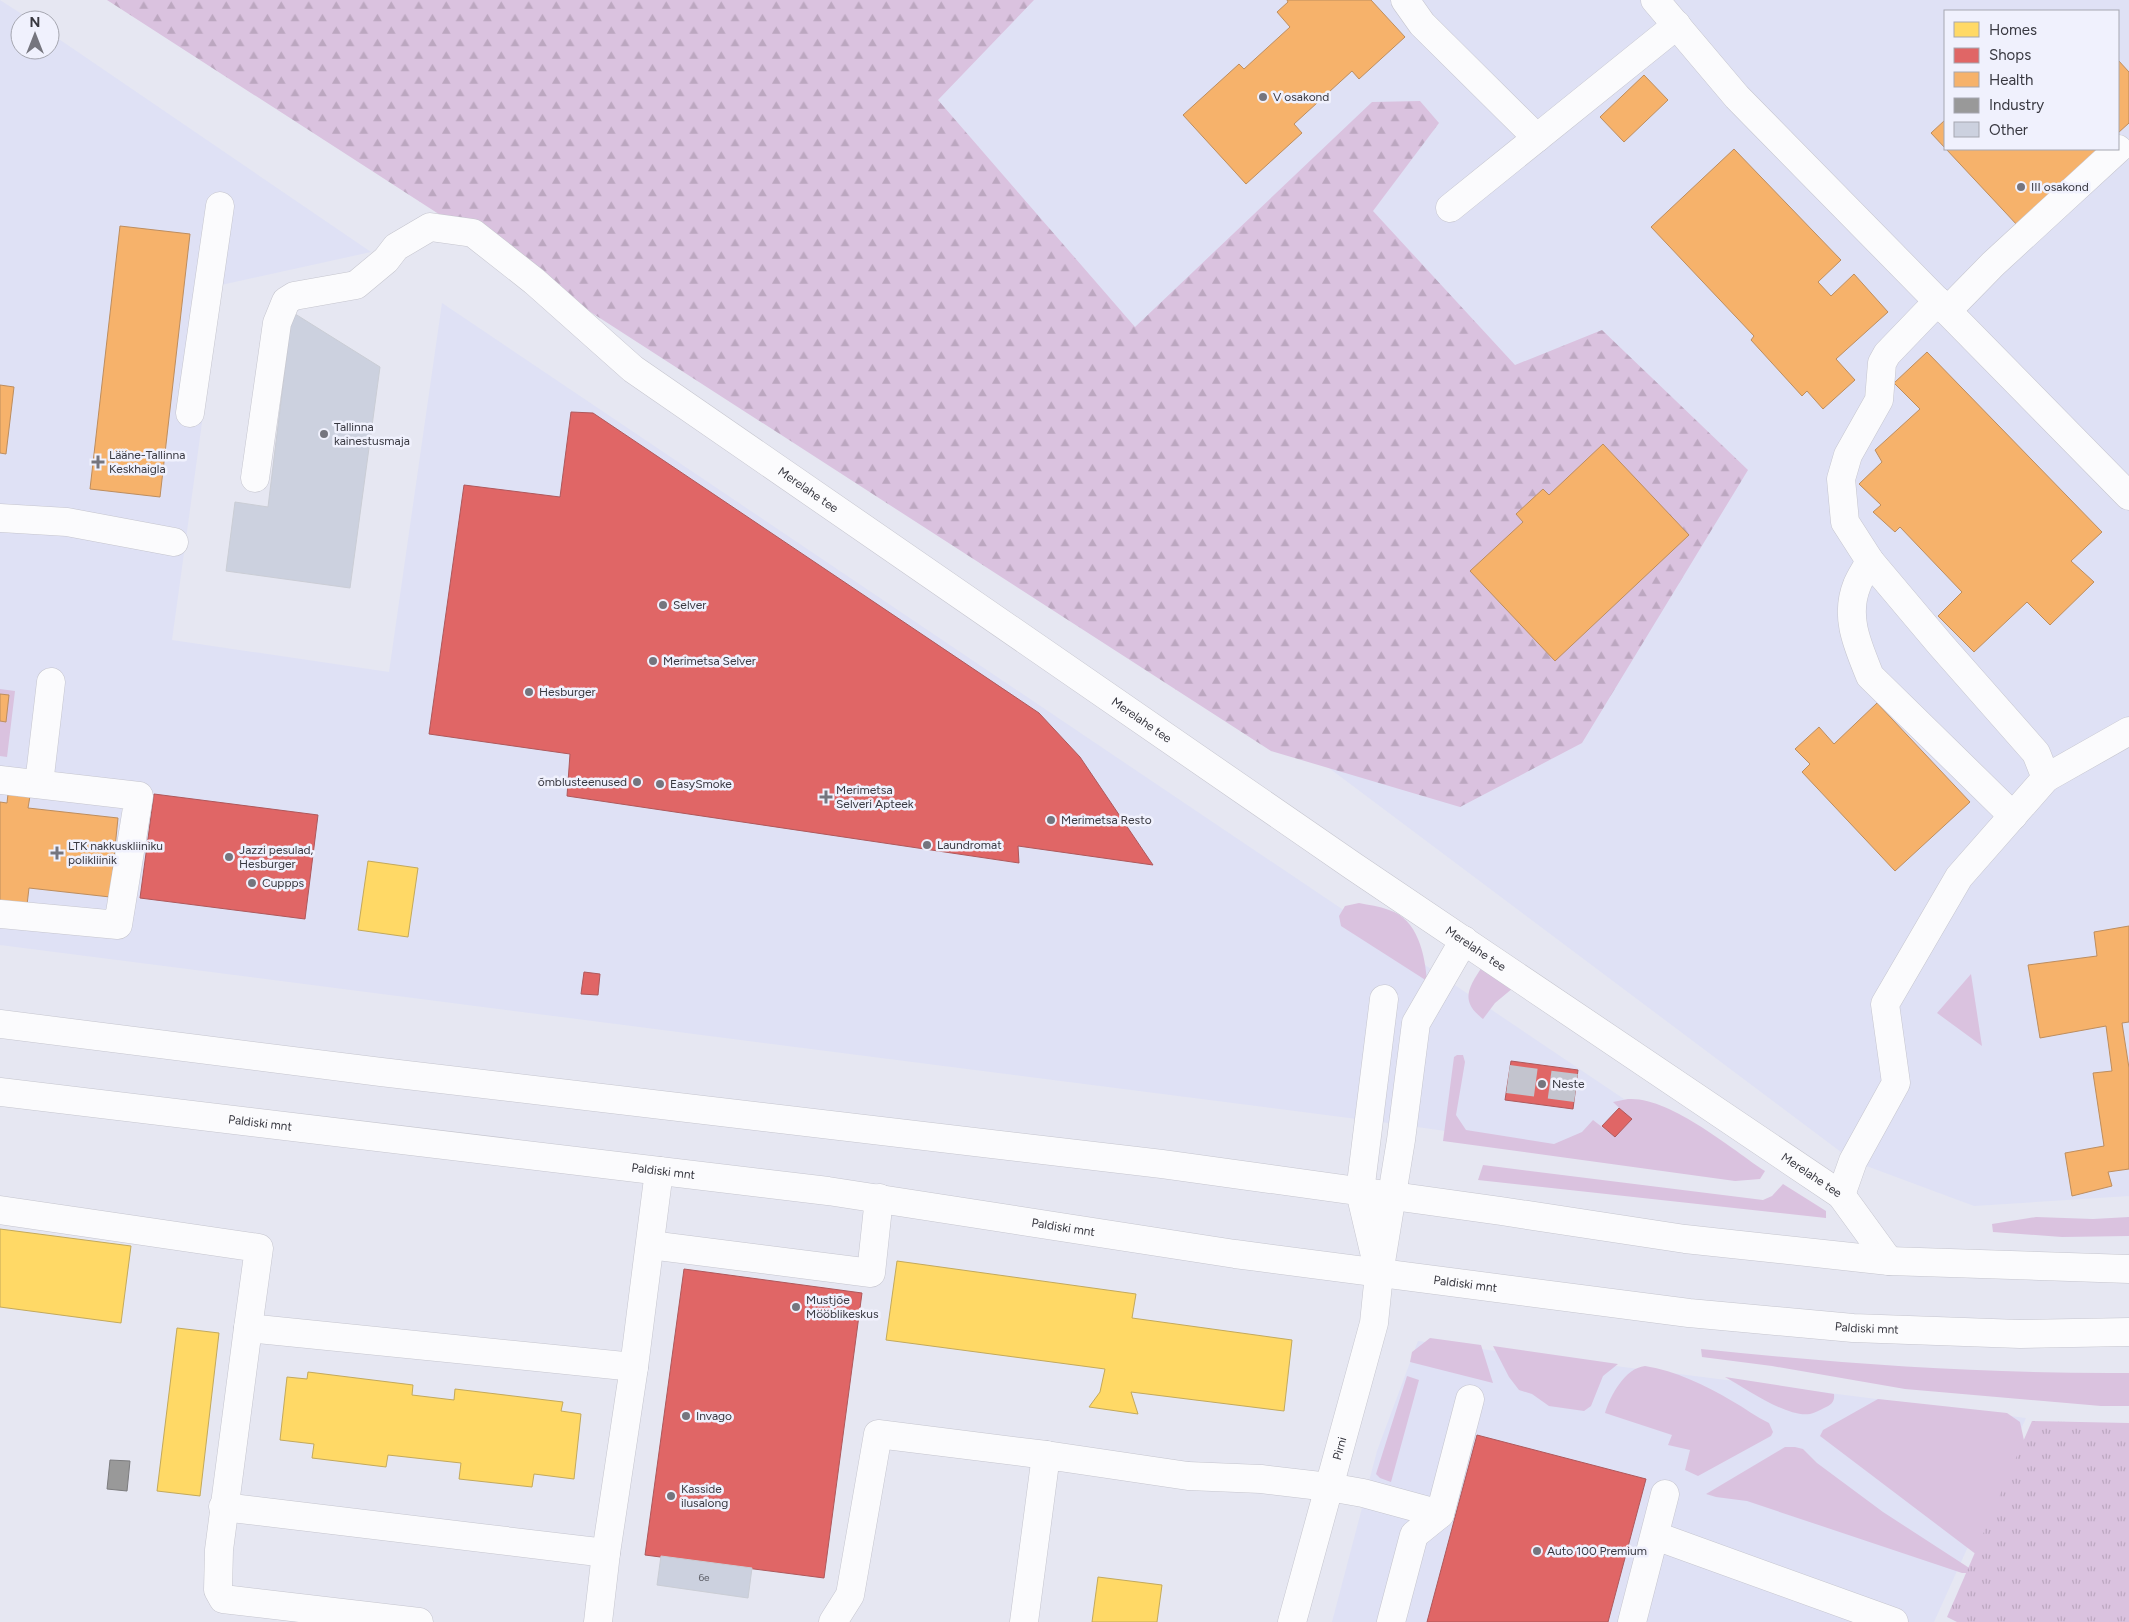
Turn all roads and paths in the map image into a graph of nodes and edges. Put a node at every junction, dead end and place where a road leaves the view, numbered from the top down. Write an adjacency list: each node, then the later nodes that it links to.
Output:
1 (1405, 0): 4 (main road)
2 (1655, 0): 3 (main road)
3 (1677, 25): 4 (main road); 8 (main road)
4 (1538, 138): 7 (main road)
5 (2117, 150): 8 (main road)
6 (220, 206): 9 (main road)
7 (1450, 208)
8 (1943, 306): 11 (main road); 14 (main road)
9 (190, 412)
10 (255, 478): 22 (main road, Merelahe tee)
11 (2129, 496)
12 (0, 518): 13 (main road)
13 (174, 542)
14 (1870, 561): 17 (main road); 20 (main road)
15 (51, 682): 19 (main road)
16 (2129, 732): 17 (main road)
17 (2046, 778): 20 (main road)
18 (0, 780): 19 (main road)
19 (39, 784): 21 (main road)
20 (2013, 816): 28 (main road)
21 (0, 914)
22 (1464, 940): 28 (main road, Merelahe tee); 29 (main road, Pirni)
23 (1384, 999): 27 (main road)
24 (0, 1024): 27 (main road)
25 (0, 1092): 26 (main road, Paldiski mnt)
26 (659, 1171): 30 (main road, Paldiski mnt); 32 (main road)
27 (1360, 1192): 29 (main road); 35 (main road)
28 (1840, 1195): 33 (main road, Merelahe tee)
29 (1392, 1196): 33 (main road); 35 (main road, Pirni)
30 (879, 1198): 32 (main road); 35 (main road, Paldiski mnt)
31 (0, 1210): 36 (main road)
32 (650, 1245): 38 (main road)
33 (1888, 1261): 34 (main road)
34 (2129, 1269)
35 (1379, 1274): 37 (main road, Paldiski mnt); 41 (main road, Pirni)
36 (248, 1328): 38 (main road); 43 (main road)
37 (2129, 1332)
38 (634, 1367): 46 (main road)
39 (1470, 1399): 44 (main road)
40 (1046, 1455): 41 (main road); 49 (main road); 50 (main road)
41 (1329, 1487): 44 (main road); 51 (main road, Pirni)
42 (1665, 1494): 45 (main road)
43 (223, 1508): 46 (main road); 47 (main road)
44 (1440, 1514): 52 (main road)
45 (1656, 1536): 53 (main road); 54 (main road)
46 (606, 1553): 48 (main road)
47 (419, 1622)
48 (598, 1622)
49 (833, 1622)
50 (1024, 1622)
51 (1292, 1622)
52 (1391, 1622)
53 (1632, 1622)
54 (1894, 1622)

